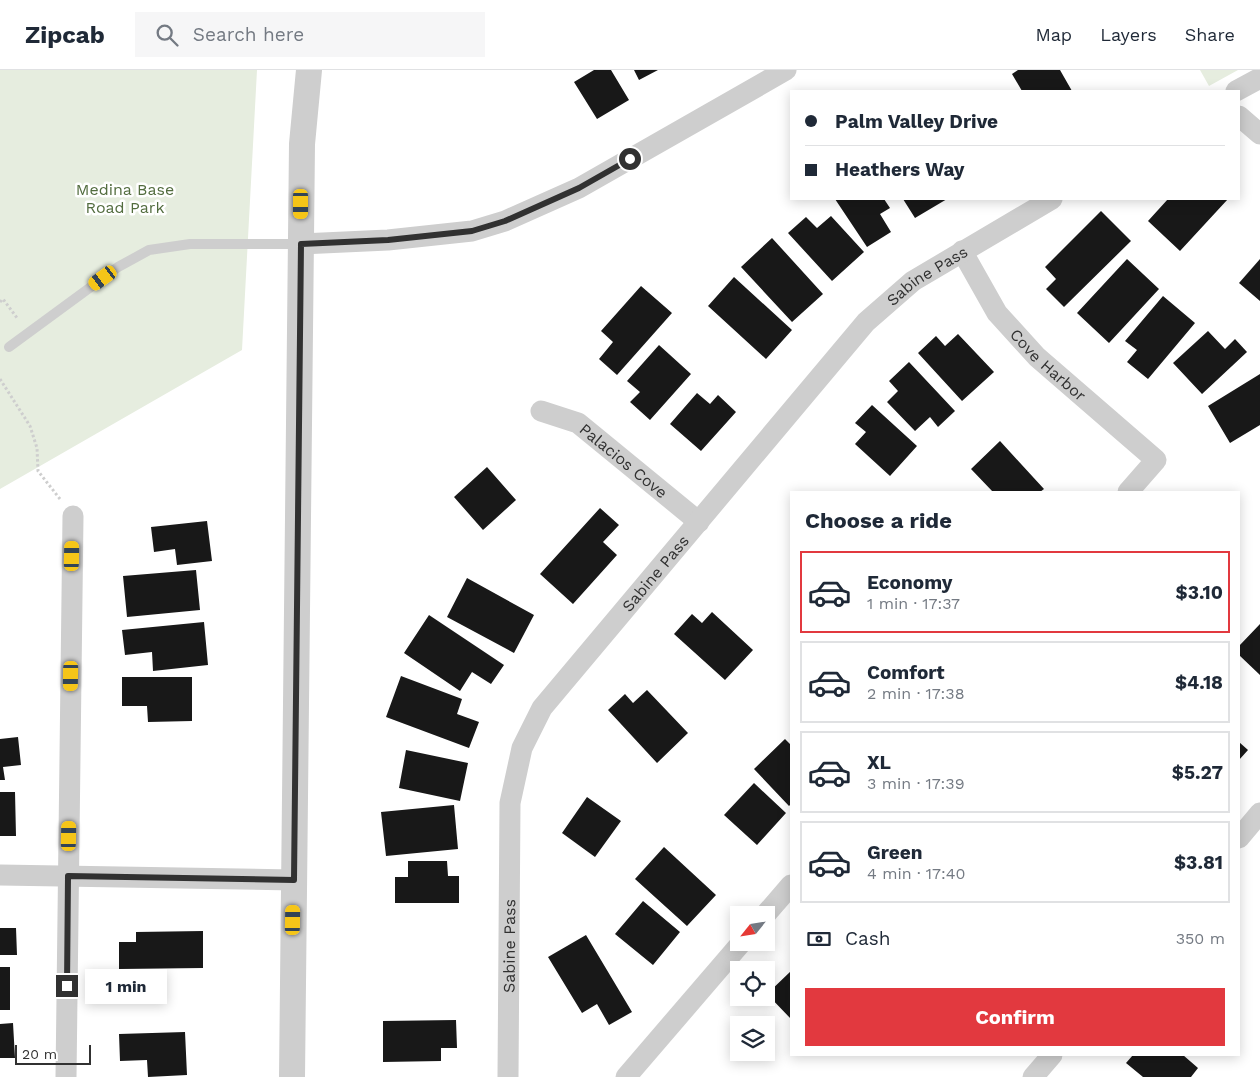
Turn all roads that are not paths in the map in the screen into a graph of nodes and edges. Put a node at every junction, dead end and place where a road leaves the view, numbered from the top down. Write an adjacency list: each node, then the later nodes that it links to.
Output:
1 (309, 70): 8 (street)
2 (786, 70): 8 (street)
3 (1260, 78): 4 (street)
4 (1238, 90)
5 (1240, 117): 6 (street)
6 (1260, 134)
7 (1050, 200): 9 (street, Sabine Pass)
8 (301, 244): 10 (lane); 19 (street)
9 (962, 251): 12 (street, Cove Harbor); 14 (street, Sabine Pass)
10 (9, 347)
11 (541, 412): 14 (street, Palacios Cove)
12 (1129, 491)
13 (73, 516): 18 (street)
14 (699, 522): 26 (street, Sabine Pass)
15 (1260, 813): 16 (street)
16 (1240, 837)
17 (0, 875): 18 (street)
18 (68, 876): 19 (street); 24 (street)
19 (294, 880): 25 (street)
20 (790, 886): 21 (street)
21 (773, 906)
22 (734, 951): 27 (street)
23 (1051, 1056): 28 (street)
24 (66, 1077)
25 (292, 1077)
26 (508, 1077)
27 (626, 1077)
28 (1033, 1077)

